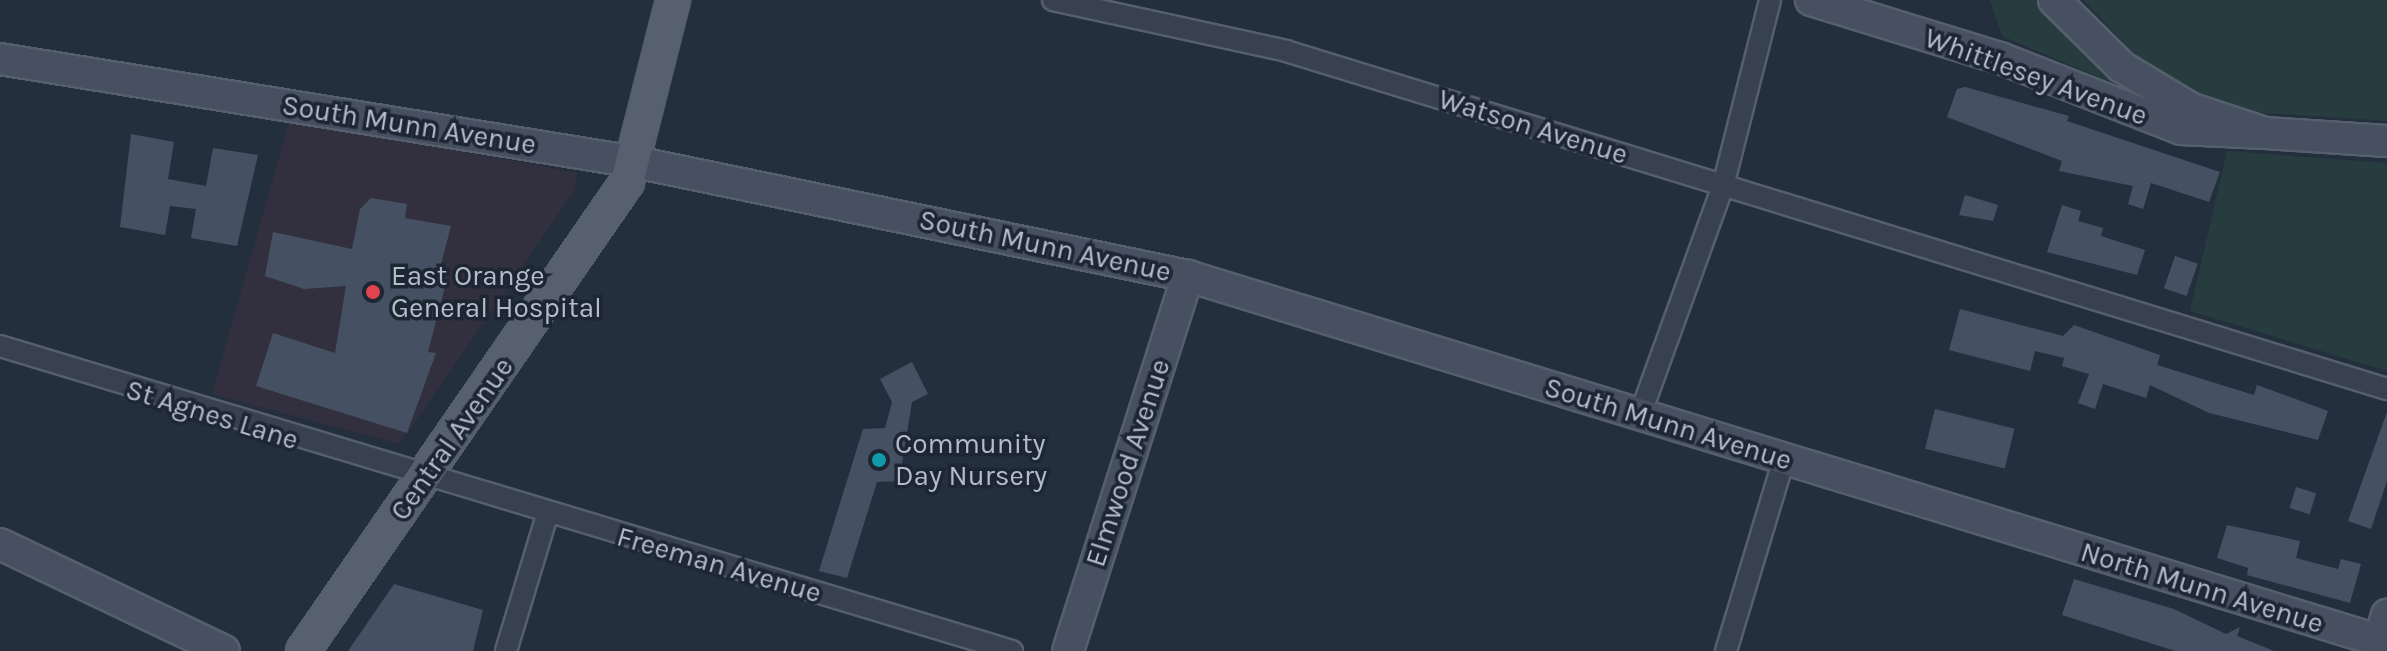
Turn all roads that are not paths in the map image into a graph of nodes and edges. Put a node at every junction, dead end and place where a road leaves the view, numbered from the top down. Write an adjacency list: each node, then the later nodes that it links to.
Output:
1 (673, 0): 9 (main road, Central Avenue)
2 (1053, 0): 10 (street, Watson Avenue)
3 (1770, 0): 10 (street)
4 (1811, 0): 7 (main road, Whittlesey Avenue)
5 (2054, 0): 7 (main road)
6 (0, 59): 9 (main road, South Munn Avenue)
7 (2265, 133): 8 (main road, Whittlesey Avenue)
8 (2387, 141)
9 (635, 162): 11 (main road, South Munn Avenue); 16 (main road, Central Avenue)
10 (1723, 186): 13 (street, Watson Avenue); 14 (street)
11 (1188, 276): 14 (main road, South Munn Avenue); 25 (main road, Elmwood Avenue)
12 (0, 346): 16 (street, St Agnes Lane)
13 (2387, 389)
14 (1640, 415): 15 (main road, South Munn Avenue)
15 (1784, 459): 19 (main road, South Munn Avenue); 26 (street)
16 (426, 480): 17 (street, Freeman Avenue); 22 (main road, Central Avenue)
17 (547, 515): 23 (street); 24 (street, Freeman Avenue)
18 (0, 544): 21 (main road)
19 (2063, 546): 20 (main road, North Munn Avenue)
20 (2382, 637)
21 (224, 651)
22 (303, 651)
23 (506, 651)
24 (1012, 651)
25 (1068, 651)
26 (1726, 651)

